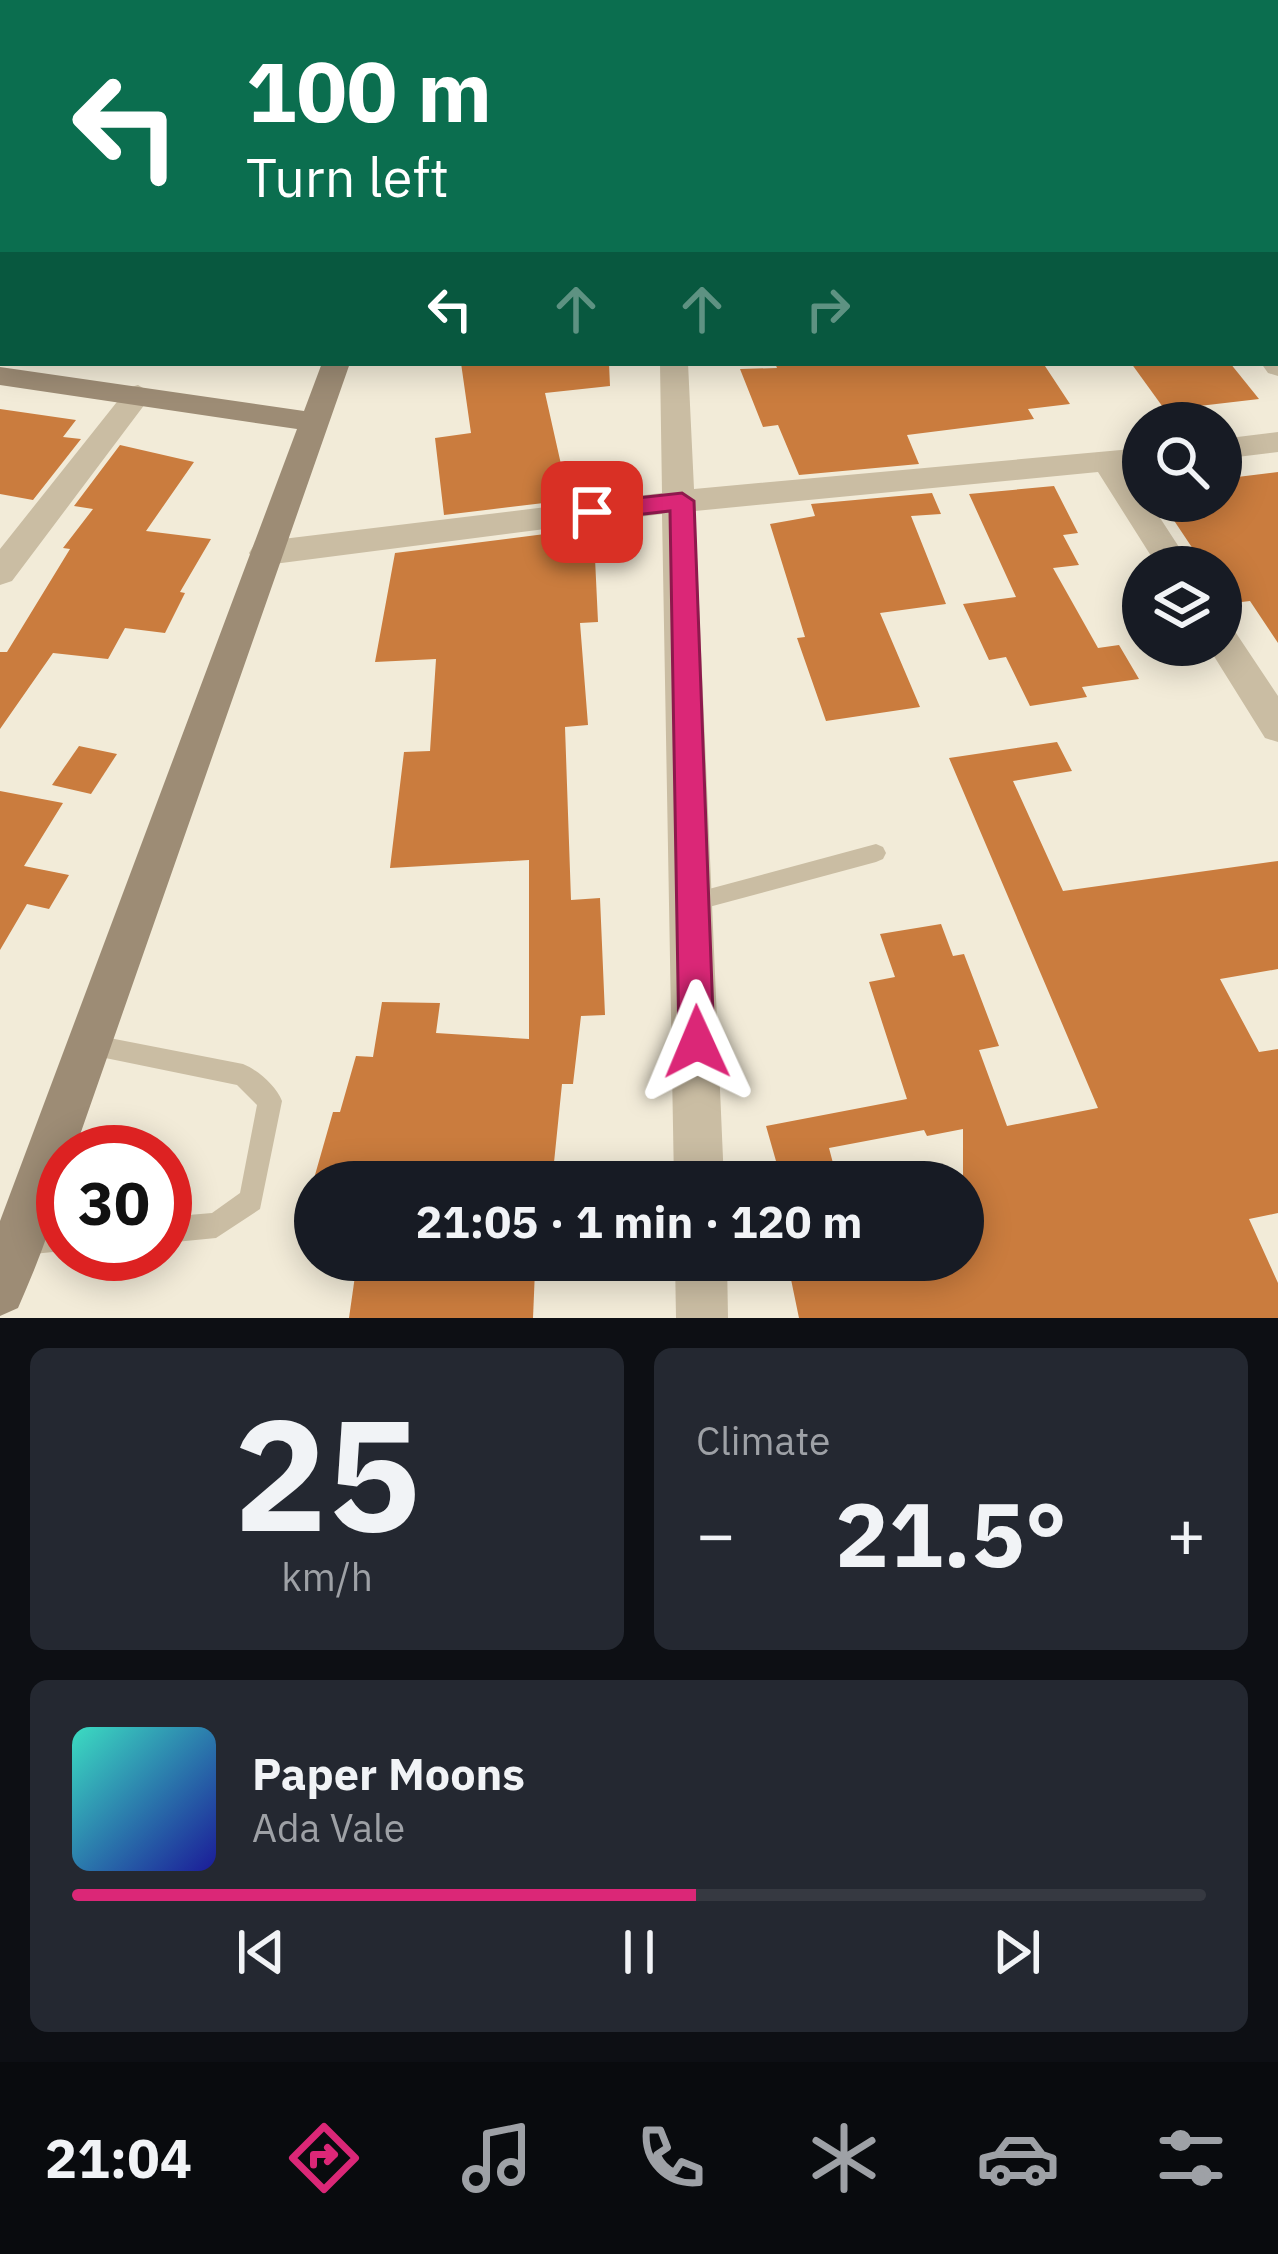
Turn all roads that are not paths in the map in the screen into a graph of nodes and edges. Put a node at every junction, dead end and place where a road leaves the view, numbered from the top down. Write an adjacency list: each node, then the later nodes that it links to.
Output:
1 (335, 366): 5 (street)
2 (674, 366): 10 (street)
3 (9, 382): 4 (street)
4 (138, 394): 5 (street); 13 (street)
5 (316, 422): 12 (street)
6 (1278, 442): 7 (street)
7 (1242, 446)
8 (1122, 460): 9 (street)
9 (1107, 462): 10 (street); 11 (street)
10 (682, 501): 12 (street); 17 (street)
11 (1161, 546)
12 (266, 553): 18 (street)
13 (0, 573)
14 (1238, 666): 15 (street)
15 (1278, 727)
16 (876, 854): 17 (lane)
17 (694, 902): 19 (street)
18 (89, 1045): 20 (lane); 22 (street)
19 (699, 1161)
20 (192, 1227)
21 (36, 1240): 22 (lane)
22 (18, 1242): 24 (street)
23 (701, 1281): 25 (street)
24 (0, 1290)
25 (702, 1318)

